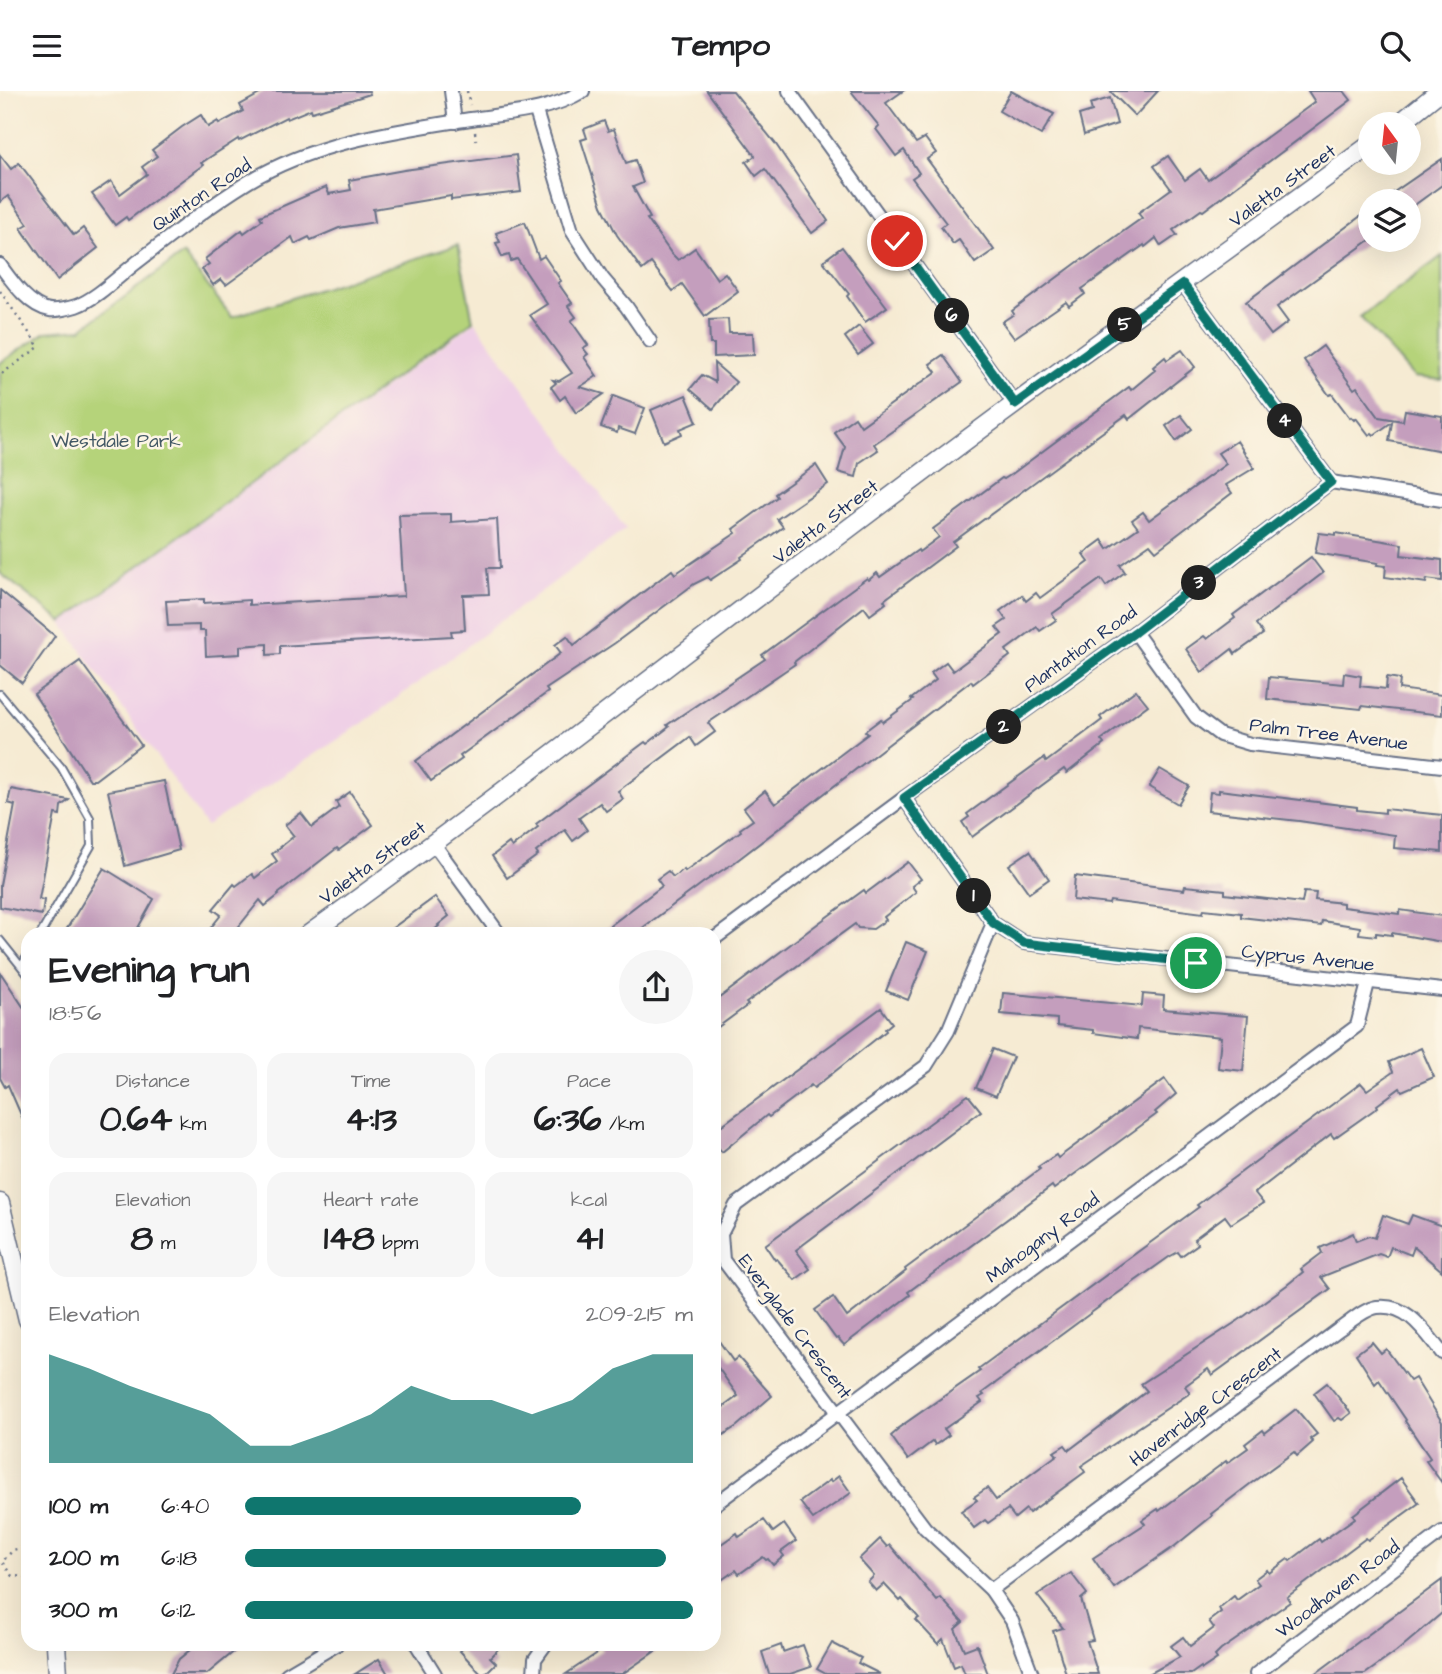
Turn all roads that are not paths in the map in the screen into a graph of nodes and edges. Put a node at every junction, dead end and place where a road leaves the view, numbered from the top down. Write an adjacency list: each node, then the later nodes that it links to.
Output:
1 (451, 91): 7 (street)
2 (583, 91): 5 (street, Quinton Road)
3 (789, 91): 12 (street)
4 (1440, 91): 6 (street)
5 (536, 111): 7 (street, Quinton Road); 11 (street)
6 (1414, 112)
7 (455, 122): 9 (street, Quinton Road)
8 (1358, 154): 10 (street, Valetta Street)
9 (0, 265)
10 (1183, 284): 12 (street, Valetta Street); 13 (street)
11 (650, 341)
12 (1015, 404): 19 (street, Valetta Street)
13 (1331, 482): 14 (street); 15 (street, Plantation Road)
14 (1442, 500)
15 (1135, 632): 17 (street, Palm Tree Avenue); 18 (street, Plantation Road)
16 (0, 694): 21 (lane)
17 (1442, 766)
18 (904, 798): 20 (street, Cyprus Avenue); 24 (street, Plantation Road)
19 (434, 844): 22 (street, Valetta Street); 23 (street)
20 (993, 923): 27 (street, Cyprus Avenue); 32 (street, Everglade Crescent)
21 (45, 927)
22 (319, 927)
23 (494, 927)
24 (721, 934)
25 (0, 940): 26 (lane)
26 (21, 964)
27 (1368, 983): 28 (street, Cyprus Avenue); 32 (street, Mahogany Road)
28 (1442, 990)
29 (0, 1203): 30 (street)
30 (21, 1291)
31 (1442, 1353): 35 (street, Havenridge Crescent)
32 (837, 1413): 33 (street, Mahogany Road); 35 (street, Everglade Crescent)
33 (721, 1500)
34 (1442, 1532): 45 (street, Woodhaven Road)
35 (991, 1590): 44 (street, Everglade Crescent)
36 (56, 1651): 40 (street)
37 (326, 1651): 41 (street)
38 (421, 1651): 42 (street)
39 (541, 1651): 43 (street)
40 (58, 1674)
41 (287, 1674)
42 (435, 1674)
43 (534, 1674)
44 (1032, 1674)
45 (1256, 1674)

